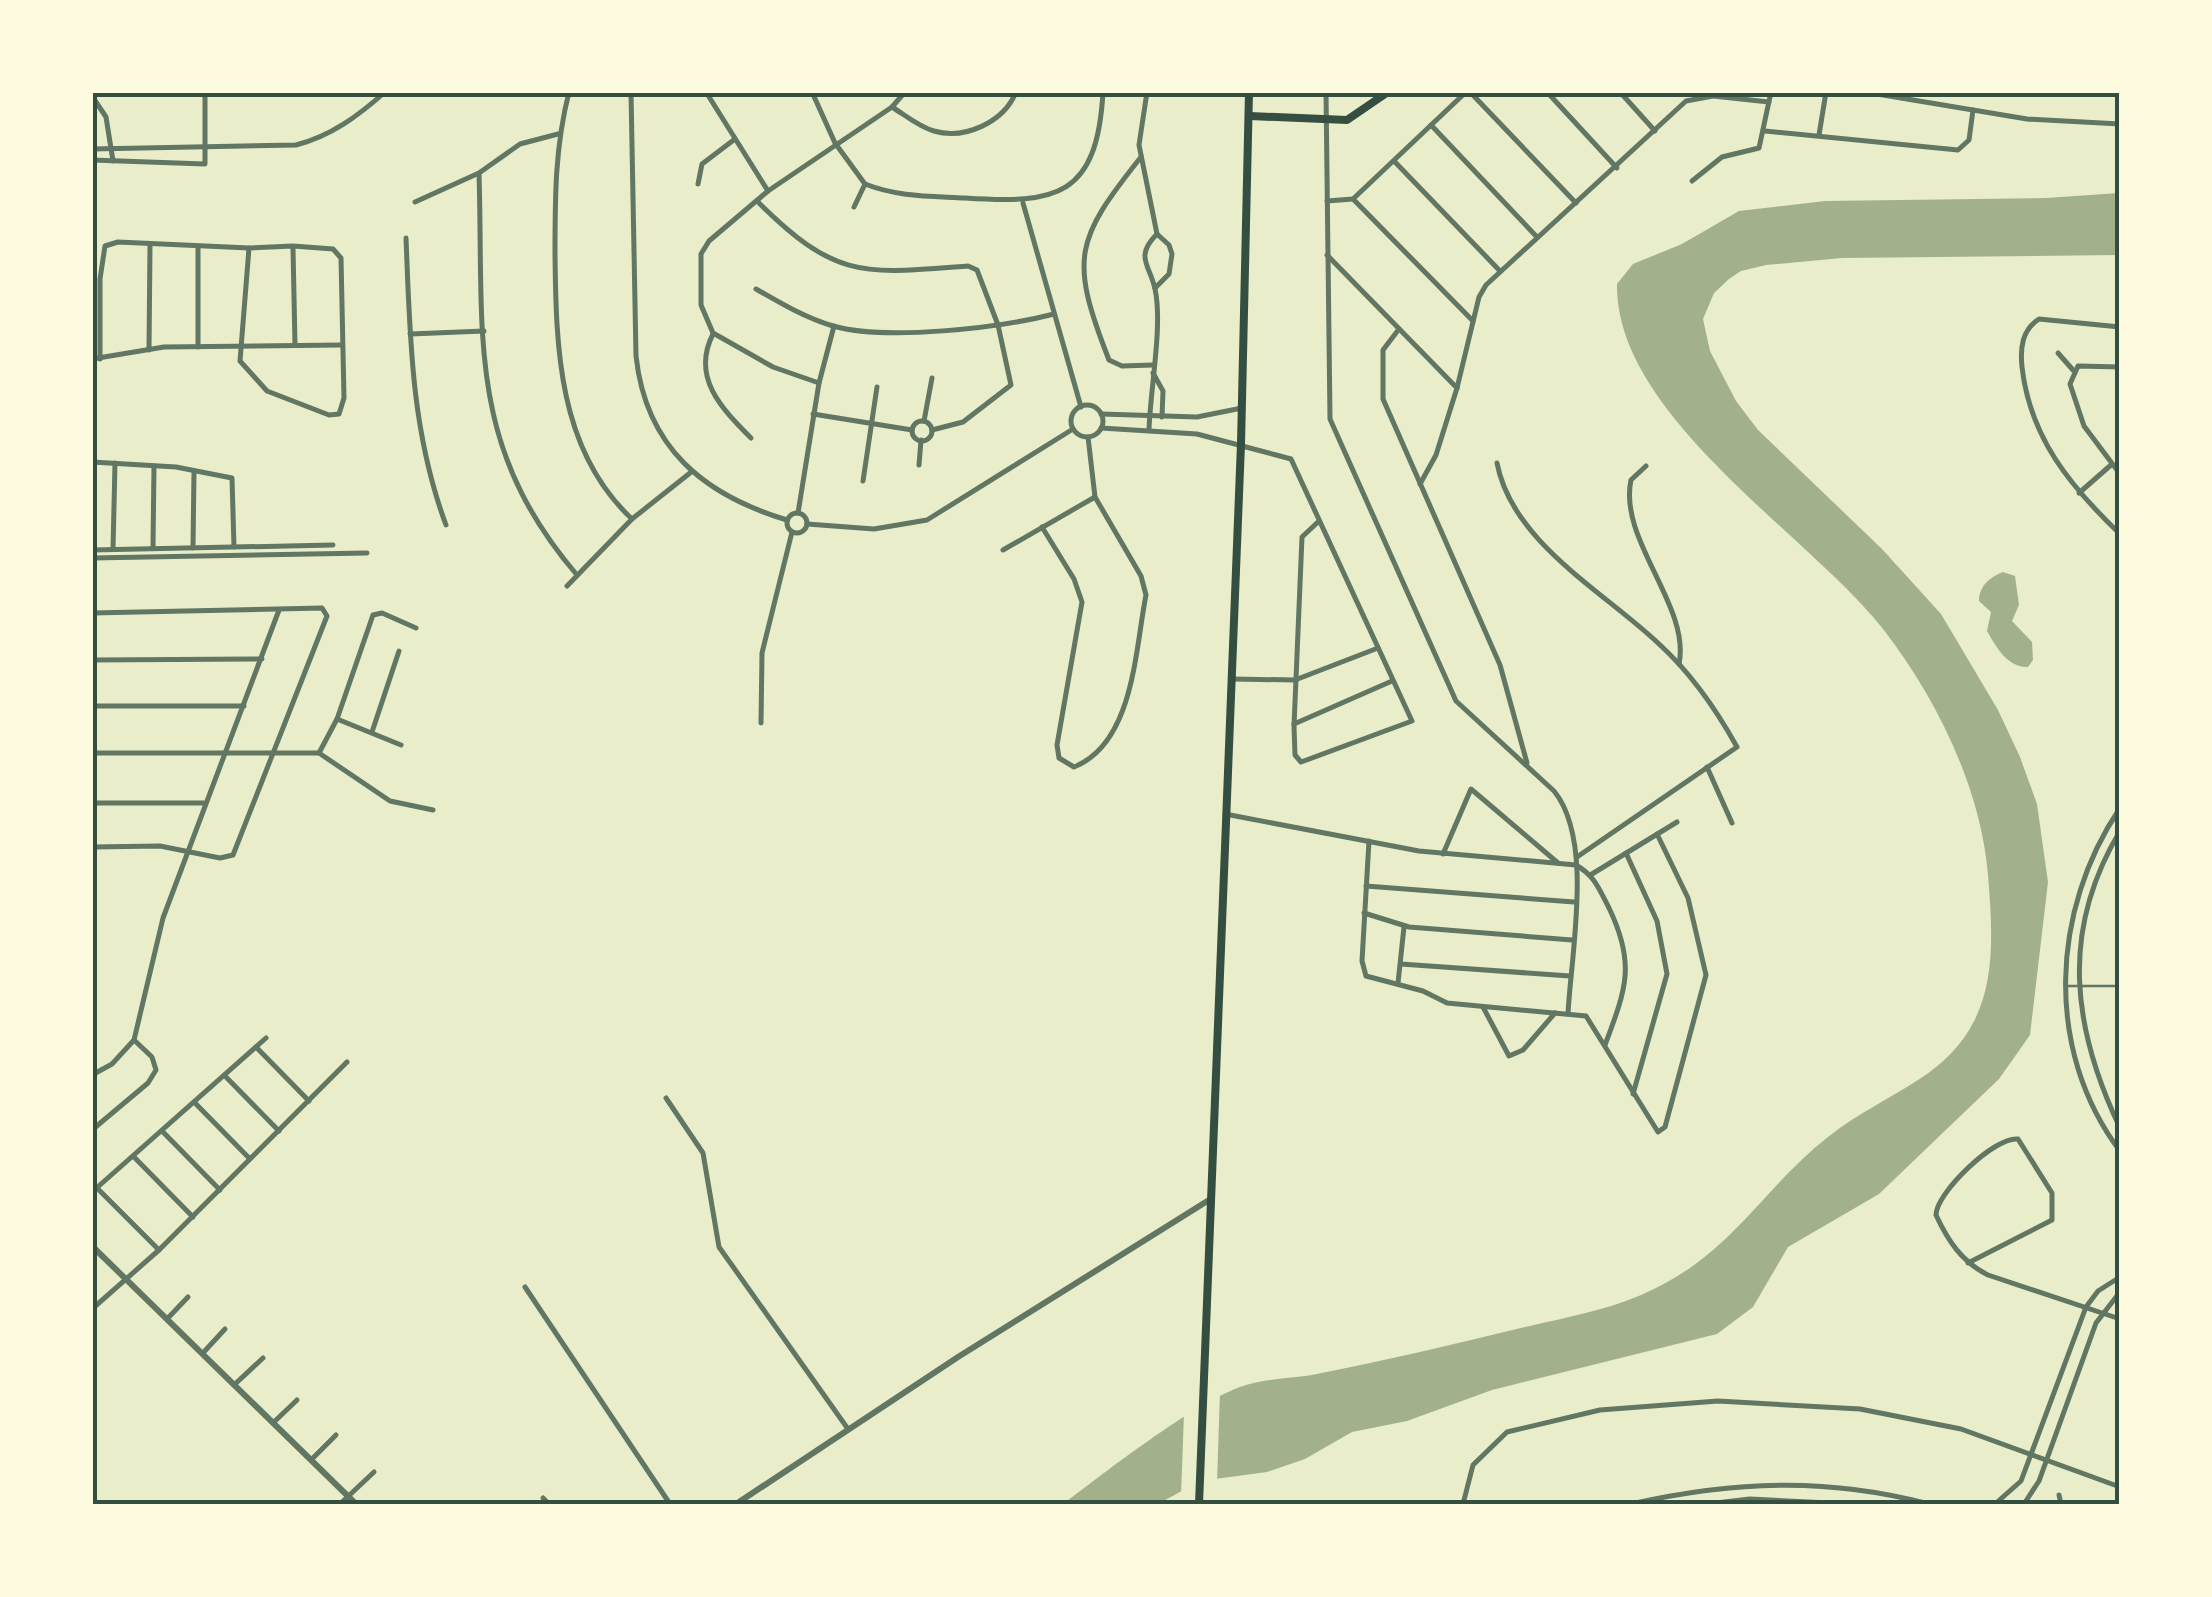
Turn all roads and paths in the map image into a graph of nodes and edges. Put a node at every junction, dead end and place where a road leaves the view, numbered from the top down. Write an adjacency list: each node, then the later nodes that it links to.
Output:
1 (205, 92): 36 (street)
2 (385, 92): 36 (street)
3 (569, 92): 32 (street)
4 (631, 92): 118 (street)
5 (716, 92): 21 (street)
6 (812, 92): 35 (street)
7 (905, 92): 24 (street)
8 (1016, 92): 24 (street)
9 (1104, 92): 53 (street)
10 (1147, 92): 39 (street)
11 (1249, 92): 26 (main road)
12 (1326, 92): 27 (street)
13 (1388, 92): 27 (main road)
14 (1468, 92): 29 (street); 54 (street)
15 (1547, 92): 43 (street)
16 (1620, 92): 31 (street)
17 (1770, 92): 23 (street)
18 (1826, 92): 33 (street)
19 (1865, 92): 20 (street)
20 (1883, 94): 25 (street)
21 (707, 95): 34 (street)
22 (92, 96): 38 (street)
23 (1769, 102): 30 (street); 31 (street)
24 (892, 107): 35 (street)
25 (1974, 110): 28 (street); 33 (street)
26 (1250, 116): 27 (main road); 92 (main road)
27 (1326, 122): 51 (street)
28 (2120, 124)
29 (1431, 125): 42 (street); 57 (street)
30 (1765, 131): 33 (street); 45 (street)
31 (1655, 132): 43 (street)
32 (558, 134): 44 (street); 125 (street)
33 (1819, 135)
34 (735, 139): 46 (street); 48 (street)
35 (836, 142): 47 (street); 48 (street)
36 (204, 147): 38 (street); 41 (street)
37 (92, 149): 38 (street)
38 (112, 150): 41 (street)
39 (1141, 156): 56 (street); 85 (street)
40 (92, 160): 41 (street)
41 (113, 160)
42 (1394, 161): 49 (street); 64 (street)
43 (1616, 168): 54 (street)
44 (479, 173): 52 (street); 74 (street)
45 (1692, 182)
46 (698, 184)
47 (865, 184): 53 (street); 55 (street)
48 (768, 191): 50 (street)
49 (1354, 199): 51 (street); 69 (street)
50 (757, 201): 70 (street); 76 (street)
51 (1327, 201): 63 (street)
52 (415, 202)
53 (1023, 203): 68 (street)
54 (1576, 203): 57 (street)
55 (854, 207)
56 (1157, 234): 66 (street); 66 (street)
57 (1538, 237): 64 (street)
58 (406, 238): 75 (street)
59 (150, 245): 61 (street); 65 (street); 81 (street)
60 (293, 246): 62 (street); 78 (street); 79 (street)
61 (198, 247): 62 (street); 80 (street)
62 (249, 248): 77 (street)
63 (1326, 255): 73 (street); 166 (street)
64 (1500, 270): 69 (street)
65 (96, 279): 83 (street)
66 (1156, 288): 85 (street)
67 (756, 290): 71 (street)
68 (1054, 314): 70 (street); 91 (street)
69 (1473, 321): 90 (street)
70 (998, 325): 71 (street); 103 (street)
71 (834, 326): 88 (street)
72 (2120, 327): 122 (street)
73 (1399, 329): 90 (street); 121 (street)
74 (484, 331): 75 (street); 142 (street)
75 (410, 334): 128 (street)
76 (713, 334): 88 (street); 107 (street)
77 (242, 344): 78 (street); 79 (street); 80 (street)
78 (341, 344): 79 (street)
79 (296, 345)
80 (198, 347): 81 (street)
81 (150, 350): 83 (street)
82 (2058, 353): 86 (street)
83 (96, 359)
84 (2120, 367): 86 (street)
85 (1153, 369): 95 (street); 96 (street)
86 (2073, 370): 113 (street)
87 (932, 378): 98 (street)
88 (819, 383): 93 (street)
89 (877, 387): 99 (street)
90 (1457, 388): 121 (street)
91 (1080, 407): 94 (street); 100 (street)
92 (1242, 408): 97 (street); 109 (main road)
93 (814, 414): 99 (street); 124 (street)
94 (1100, 414): 95 (street); 101 (street)
95 (1149, 416): 96 (street); 104 (street)
96 (1162, 417): 97 (street)
97 (1184, 418): 105 (street)
98 (924, 421): 102 (street); 103 (street)
99 (872, 426): 102 (street); 120 (street)
100 (1073, 428): 106 (street); 129 (street)
101 (1100, 428): 104 (street); 106 (street)
102 (912, 430): 108 (street)
103 (932, 430): 108 (street)
104 (1148, 430): 105 (street)
105 (1184, 432): 109 (street)
106 (1088, 437): 123 (street)
107 (751, 438)
108 (921, 440): 115 (street)
109 (1241, 444): 127 (street); 152 (main road)
110 (92, 462): 111 (street)
111 (114, 463): 114 (street); 137 (street)
112 (1497, 463): 151 (street)
113 (2111, 464): 119 (street); 122 (street)
114 (154, 465): 117 (street); 135 (street)
115 (919, 465)
116 (1646, 466): 151 (street)
117 (194, 470): 134 (street); 136 (street)
118 (690, 472): 125 (street); 126 (street)
119 (2120, 474)
120 (863, 480)
121 (1420, 484): 166 (street)
122 (2079, 493): 132 (street)
123 (1095, 497): 130 (street); 130 (street)
124 (798, 513): 126 (street); 129 (street)
125 (632, 519): 142 (street)
126 (787, 520): 131 (street)
127 (1319, 521): 147 (street); 153 (street)
128 (446, 524)
129 (807, 524): 131 (street)
130 (1042, 528): 139 (street)
131 (792, 532): 158 (street)
132 (2120, 534)
133 (333, 545): 134 (street)
134 (234, 547): 136 (street)
135 (153, 548): 136 (street); 137 (street)
136 (193, 548)
137 (114, 549): 138 (street)
138 (92, 550)
139 (1003, 550)
140 (367, 553): 141 (street)
141 (92, 558)
142 (577, 575): 143 (street)
143 (567, 586)
144 (280, 610): 145 (street); 149 (street); 162 (street)
145 (92, 614)
146 (416, 628): 157 (street)
147 (1378, 648): 153 (street); 154 (street)
148 (399, 651): 160 (street)
149 (262, 659): 150 (street); 156 (street)
150 (92, 660)
151 (1680, 664): 167 (street)
152 (1231, 679): 153 (street); 172 (main road)
153 (1294, 680): 159 (street)
154 (1392, 681): 159 (street); 159 (street)
155 (92, 706): 156 (street)
156 (245, 706): 164 (street)
157 (336, 719): 160 (street); 165 (street)
158 (762, 722)
159 (1294, 724)
160 (372, 732): 161 (street)
161 (401, 746)
162 (276, 752): 164 (street); 165 (street); 180 (street)
163 (92, 753): 164 (street)
164 (224, 753): 169 (street)
165 (319, 753): 171 (street)
166 (1528, 766): 183 (street)
167 (1707, 766): 175 (street); 183 (street)
168 (92, 803): 169 (street)
169 (204, 803): 180 (street)
170 (2120, 808): 173 (street)
171 (433, 810)
172 (1226, 814): 178 (street); 221 (main road)
173 (2111, 821): 176 (street); 195 (street)
174 (1677, 822): 177 (street)
175 (1732, 823)
176 (2120, 829): 196 (street)
177 (1657, 834): 182 (street); 208 (street)
178 (1369, 841): 181 (street); 187 (street)
179 (92, 847): 180 (street)
180 (187, 851): 202 (street)
181 (1443, 854): 184 (street); 184 (street)
182 (1626, 854): 186 (street); 208 (street)
183 (1577, 857): 185 (street)
184 (1559, 864): 185 (street)
185 (1576, 865): 186 (street); 188 (street)
186 (1592, 874): 203 (street)
187 (1366, 886): 188 (street); 189 (street)
188 (1574, 902): 191 (street)
189 (1364, 913): 190 (street); 194 (street)
190 (1404, 926): 191 (street); 192 (street)
191 (1572, 940): 193 (street)
192 (1401, 964): 193 (street); 194 (street)
193 (1570, 976): 200 (street)
194 (1398, 983): 198 (street)
195 (2066, 986): 196 (lane); 216 (street)
196 (2080, 986): 197 (lane); 212 (street)
197 (2120, 986)
198 (1484, 1007): 199 (street); 199 (street)
199 (1555, 1014): 200 (street)
200 (1568, 1014): 203 (street)
201 (266, 1038): 204 (street)
202 (134, 1040): 206 (street); 213 (street)
203 (1604, 1044): 208 (street)
204 (256, 1048): 207 (street); 210 (street)
205 (347, 1062): 210 (street)
206 (92, 1075)
207 (224, 1076): 211 (street); 215 (street)
208 (1633, 1094)
209 (666, 1098): 242 (street)
210 (308, 1101): 215 (street)
211 (194, 1102): 214 (street); 218 (street)
212 (2120, 1128)
213 (92, 1130)
214 (162, 1131): 217 (street); 220 (street)
215 (279, 1131): 218 (street)
216 (2120, 1151)
217 (133, 1156): 219 (street); 222 (street)
218 (250, 1159): 220 (street)
219 (95, 1190): 224 (street)
220 (220, 1190): 222 (street)
221 (1209, 1200): 242 (street); 257 (main road)
222 (193, 1217): 224 (street)
223 (92, 1246): 227 (street)
224 (159, 1250): 227 (street)
225 (1968, 1263): 225 (street); 231 (street)
226 (2120, 1277): 231 (street)
227 (127, 1280): 232 (street); 234 (street)
228 (525, 1287): 255 (street)
229 (2120, 1292): 233 (street)
230 (188, 1297): 234 (street)
231 (2086, 1307): 233 (street); 244 (street)
232 (92, 1309)
233 (2101, 1312): 235 (street); 245 (street)
234 (167, 1319): 237 (street)
235 (2120, 1319)
236 (225, 1329): 237 (street)
237 (202, 1354): 239 (street)
238 (263, 1358): 239 (street)
239 (234, 1385): 241 (street)
240 (297, 1400): 241 (street)
241 (273, 1423): 246 (street)
242 (848, 1429): 256 (street)
243 (336, 1435): 246 (street)
244 (2033, 1452): 245 (street); 258 (street); 263 (street)
245 (2048, 1458): 248 (street); 264 (street)
246 (310, 1460): 250 (street)
247 (374, 1472): 250 (street)
248 (2120, 1487)
249 (2060, 1496): 265 (street)
250 (348, 1497): 252 (street); 253 (street)
251 (543, 1498): 254 (street)
252 (340, 1504)
253 (356, 1504)
254 (549, 1504)
255 (670, 1504)
256 (736, 1504)
257 (1199, 1504)
258 (1463, 1504)
259 (1630, 1504): 262 (street)
260 (1707, 1504): 261 (street)
261 (1849, 1504)
262 (1929, 1504)
263 (1995, 1504)
264 (2024, 1504)
265 (2061, 1504)

